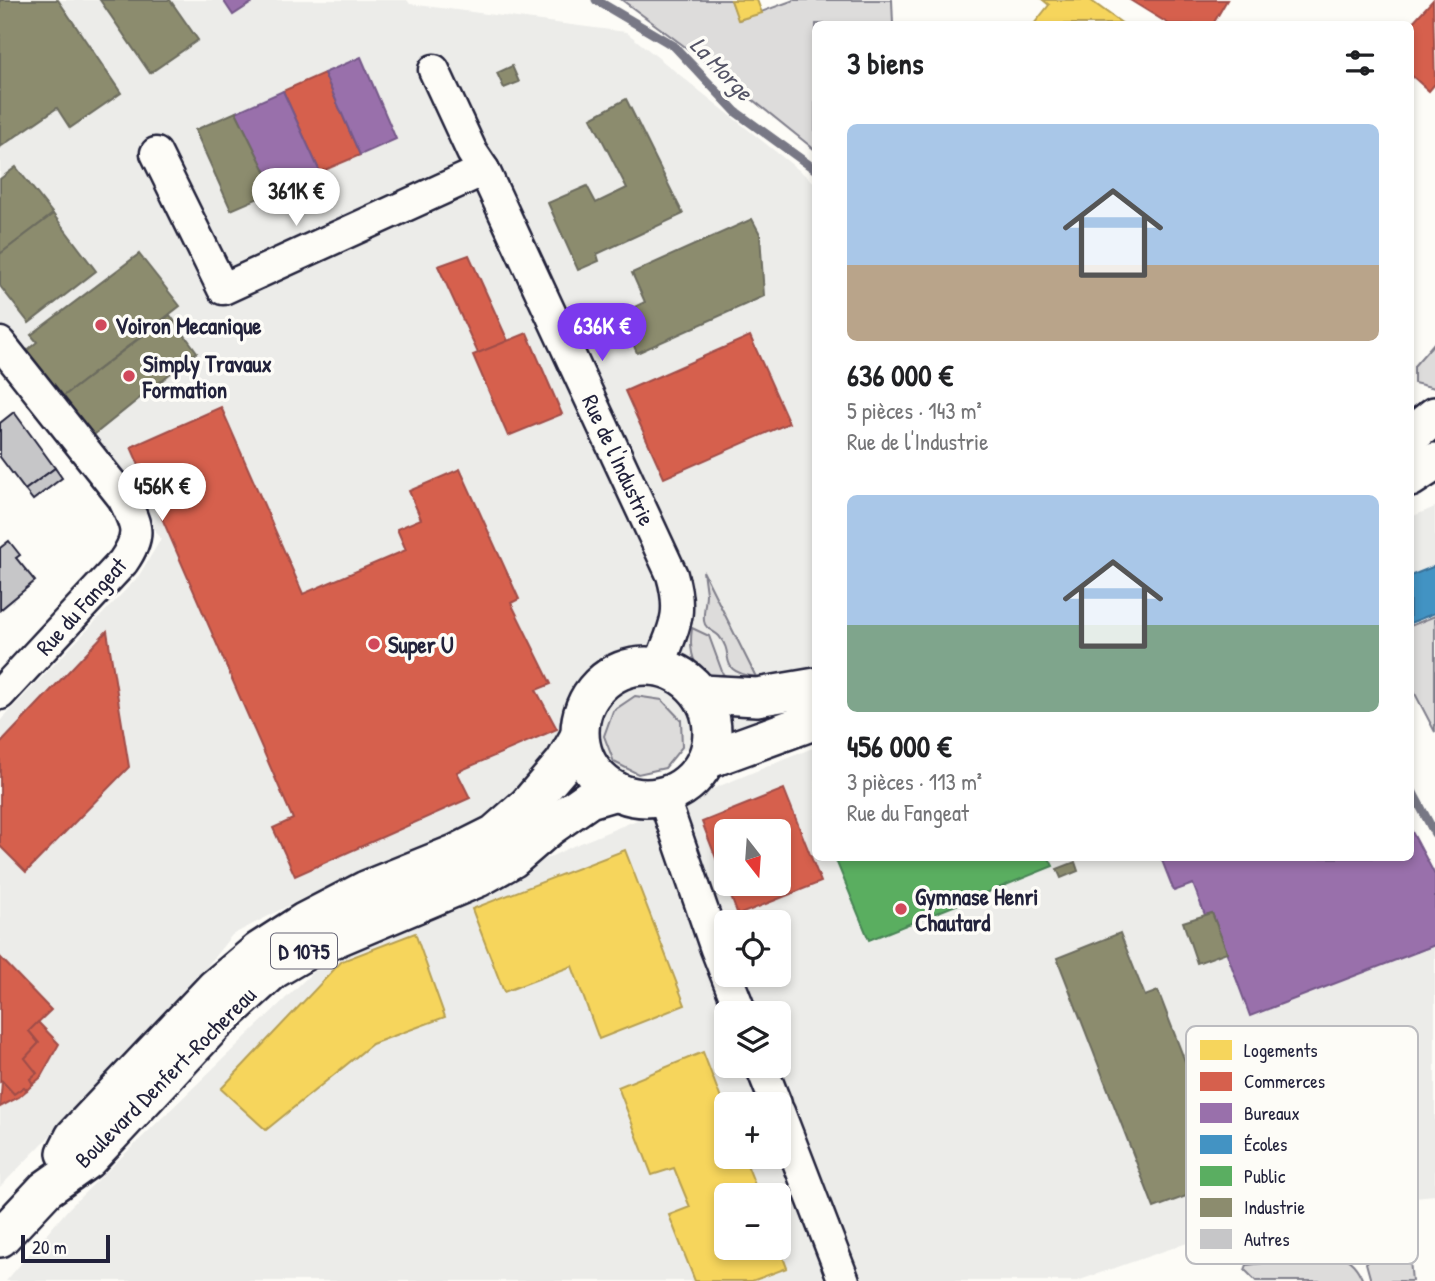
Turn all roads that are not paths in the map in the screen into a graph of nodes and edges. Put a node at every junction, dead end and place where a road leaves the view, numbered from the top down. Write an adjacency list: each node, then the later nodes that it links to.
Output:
1 (434, 69): 3 (street, Rue de l'Industrie)
2 (156, 153): 3 (street)
3 (484, 170): 9 (street, Rue de l'Industrie)
4 (0, 343): 11 (street, Rue du Fangeat)
5 (1435, 416): 6 (main road)
6 (1414, 433)
7 (1435, 462): 8 (main road)
8 (1414, 475)
9 (659, 666): 12 (main road); 14 (main road, Boulevard Denfert-Rochereau)
10 (812, 688): 12 (main road)
11 (0, 694)
12 (701, 694): 15 (main road)
13 (812, 721): 15 (main road)
14 (579, 737): 16 (main road); 20 (main road, Boulevard Denfert-Rochereau / D 1075)
15 (706, 760): 17 (main road)
16 (616, 791): 17 (main road); 20 (main road, Boulevard Denfert-Rochereau / D 1075)
17 (663, 796): 18 (street)
18 (736, 1001)
19 (791, 1143): 22 (street)
20 (46, 1189): 21 (main road, Boulevard Denfert-Rochereau / D 1075)
21 (0, 1238)
22 (844, 1281)

